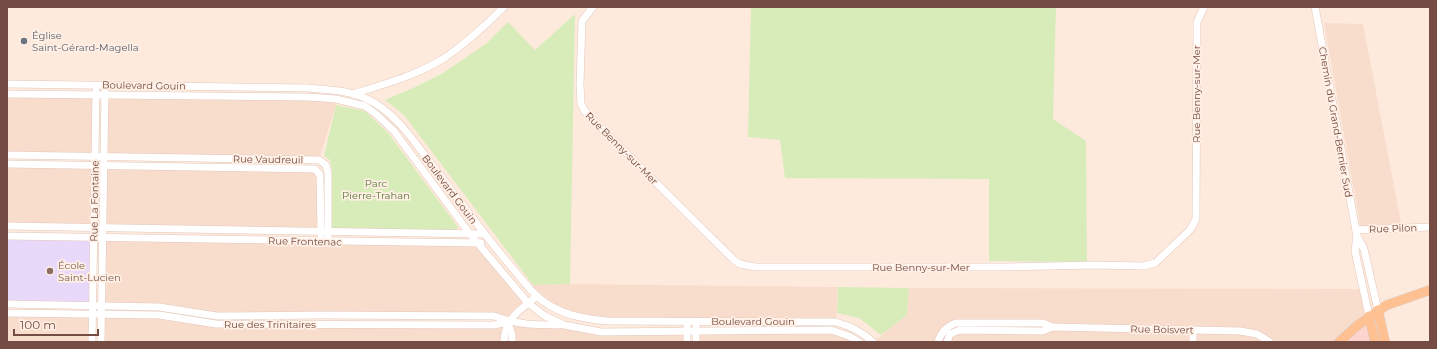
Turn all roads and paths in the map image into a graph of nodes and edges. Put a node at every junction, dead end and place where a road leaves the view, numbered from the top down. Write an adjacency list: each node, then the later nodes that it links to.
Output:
1 (504, 7): 12 (street)
2 (593, 7): 3 (street, Rue Benny-sur-Mer)
3 (1204, 7)
4 (1315, 7): 39 (street, Chemin du Grand-Bernier Sud)
5 (7, 84): 6 (street, Boulevard Gouin)
6 (96, 85): 7 (street, Boulevard Gouin); 13 (street, Rue La Fontaine)
7 (105, 85): 8 (street, Boulevard Gouin); 14 (street, Rue La Fontaine)
8 (221, 87): 9 (street, Boulevard Gouin); 15 (street)
9 (246, 87): 10 (street, Boulevard Gouin); 16 (street)
10 (308, 88): 12 (street, Boulevard Gouin); 17 (street)
11 (7, 94): 13 (street, Boulevard Gouin)
12 (354, 94): 18 (street); 41 (street, Boulevard Gouin)
13 (96, 95): 14 (street, Boulevard Gouin); 20 (street, Rue La Fontaine)
14 (105, 96): 15 (street, Boulevard Gouin); 21 (street, Rue La Fontaine)
15 (220, 96): 16 (street, Boulevard Gouin)
16 (245, 96): 17 (street, Boulevard Gouin)
17 (308, 97): 18 (street, Boulevard Gouin)
18 (336, 99): 40 (street, Boulevard Gouin)
19 (8, 155): 20 (street, Rue Vaudreuil); 24 (street, Rue Vaudreuil)
20 (95, 156): 21 (street, Rue Vaudreuil); 26 (street, Rue La Fontaine)
21 (104, 157): 22 (street, Rue Vaudreuil); 27 (street, Rue La Fontaine)
22 (156, 158): 23 (street, Rue Vaudreuil); 28 (street)
23 (211, 158): 25 (street, Rue Vaudreuil); 29 (street)
24 (7, 164): 26 (street, Rue Vaudreuil)
25 (324, 164): 30 (street, Rue Vaudreuil); 37 (street, Rue Vaudreuil)
26 (95, 166): 27 (street, Rue Vaudreuil); 34 (street, Rue La Fontaine)
27 (104, 166): 28 (street, Rue Vaudreuil); 35 (street, Rue La Fontaine)
28 (156, 166): 29 (street, Rue Vaudreuil)
29 (210, 167): 30 (street, Rue Vaudreuil)
30 (317, 171): 37 (street, Rue Vaudreuil)
31 (7, 226): 32 (street, Rue Frontenac)
32 (34, 227): 34 (street, Rue Frontenac); 43 (street)
33 (1430, 227): 39 (street, Rue Pilon)
34 (94, 228): 35 (street, Rue Frontenac); 44 (street, Rue La Fontaine)
35 (103, 228): 36 (street, Rue Frontenac); 45 (street, Rue La Fontaine)
36 (207, 230): 37 (street, Rue Frontenac); 46 (street)
37 (325, 232): 38 (street, Rue Frontenac); 47 (street, Rue Vaudreuil)
38 (404, 233): 40 (street, Rue Frontenac); 48 (street)
39 (1356, 233): 59 (street, Chemin du Grand-Bernier Sud); 67 (street, Chemin du Grand-Bernier Sud)
40 (470, 234): 41 (street, Rue Frontenac); 49 (street, Boulevard Gouin)
41 (484, 234): 50 (street, Boulevard Gouin)
42 (7, 236): 43 (street, Rue Frontenac)
43 (34, 236): 44 (street, Rue Frontenac)
44 (94, 237): 45 (street, Rue Frontenac); 57 (street, Rue La Fontaine)
45 (102, 237): 46 (street, Rue Frontenac); 58 (street, Rue La Fontaine)
46 (206, 239): 47 (street, Rue Frontenac)
47 (325, 241): 48 (street, Rue Frontenac)
48 (404, 242): 49 (street, Rue Frontenac)
49 (478, 243): 50 (street, Rue Frontenac); 53 (street, Boulevard Gouin)
50 (491, 243): 52 (street, Boulevard Gouin)
51 (1430, 290): 59 (main road)
52 (537, 296): 53 (street); 69 (street, Boulevard Gouin)
53 (528, 303): 73 (street); 76 (street, Boulevard Gouin)
54 (7, 304): 55 (street, Rue des Trinitaires)
55 (15, 305): 56 (street, Rue des Trinitaires); 61 (street, Rue des Trinitaires)
56 (35, 305): 57 (street, Rue des Trinitaires); 62 (street)
57 (93, 306): 58 (street, Rue des Trinitaires); 63 (street, Rue La Fontaine)
58 (101, 306): 60 (street, Rue des Trinitaires); 64 (street, Rue La Fontaine)
59 (1378, 310): 67 (main road); 99 (main road)
60 (159, 311): 64 (street, Rue des Trinitaires); 68 (street, Rue des Trinitaires)
61 (11, 313): 62 (street, Rue des Trinitaires)
62 (35, 313): 63 (street, Rue des Trinitaires)
63 (93, 314): 64 (street, Rue des Trinitaires); 85 (street, Rue La Fontaine)
64 (101, 314): 86 (street, Rue La Fontaine)
65 (323, 315): 66 (street, Rue des Trinitaires); 68 (street, Rue des Trinitaires); 74 (street, Rue des Trinitaires)
66 (416, 316): 73 (street, Rue des Trinitaires); 75 (street)
67 (1369, 316): 97 (main road); 98 (main road)
68 (217, 320): 74 (street, Rue des Trinitaires)
69 (607, 321): 70 (street, Boulevard Gouin); 82 (street)
70 (687, 321): 71 (street, Boulevard Gouin); 80 (street)
71 (696, 321): 72 (street, Boulevard Gouin); 81 (street)
72 (815, 321): 77 (street, Boulevard Gouin); 78 (street)
73 (508, 322): 75 (street, Rue des Trinitaires); 76 (street, Rue des Trinitaires); 87 (street); 88 (street)
74 (323, 324): 75 (street, Rue des Trinitaires)
75 (416, 324)
76 (564, 325): 82 (street, Boulevard Gouin)
77 (852, 327): 84 (street); 92 (street, Boulevard Gouin)
78 (816, 330): 81 (street, Boulevard Gouin); 84 (street, Boulevard Gouin)
79 (1193, 330): 83 (street, Rue Boisvert); 95 (street); 96 (street, Rue Boisvert)
80 (687, 331): 81 (street, Boulevard Gouin); 82 (street, Boulevard Gouin); 89 (street)
81 (696, 331): 90 (street)
82 (607, 332)
83 (947, 332): 93 (street); 94 (street)
84 (849, 336): 91 (street, Boulevard Gouin)
85 (92, 342)
86 (101, 342)
87 (504, 342)
88 (512, 342)
89 (688, 342)
90 (696, 342)
91 (860, 342)
92 (873, 342)
93 (938, 342)
94 (947, 342)
95 (1192, 342)
96 (1270, 342)
97 (1339, 342)
98 (1375, 342)
99 (1385, 342)

